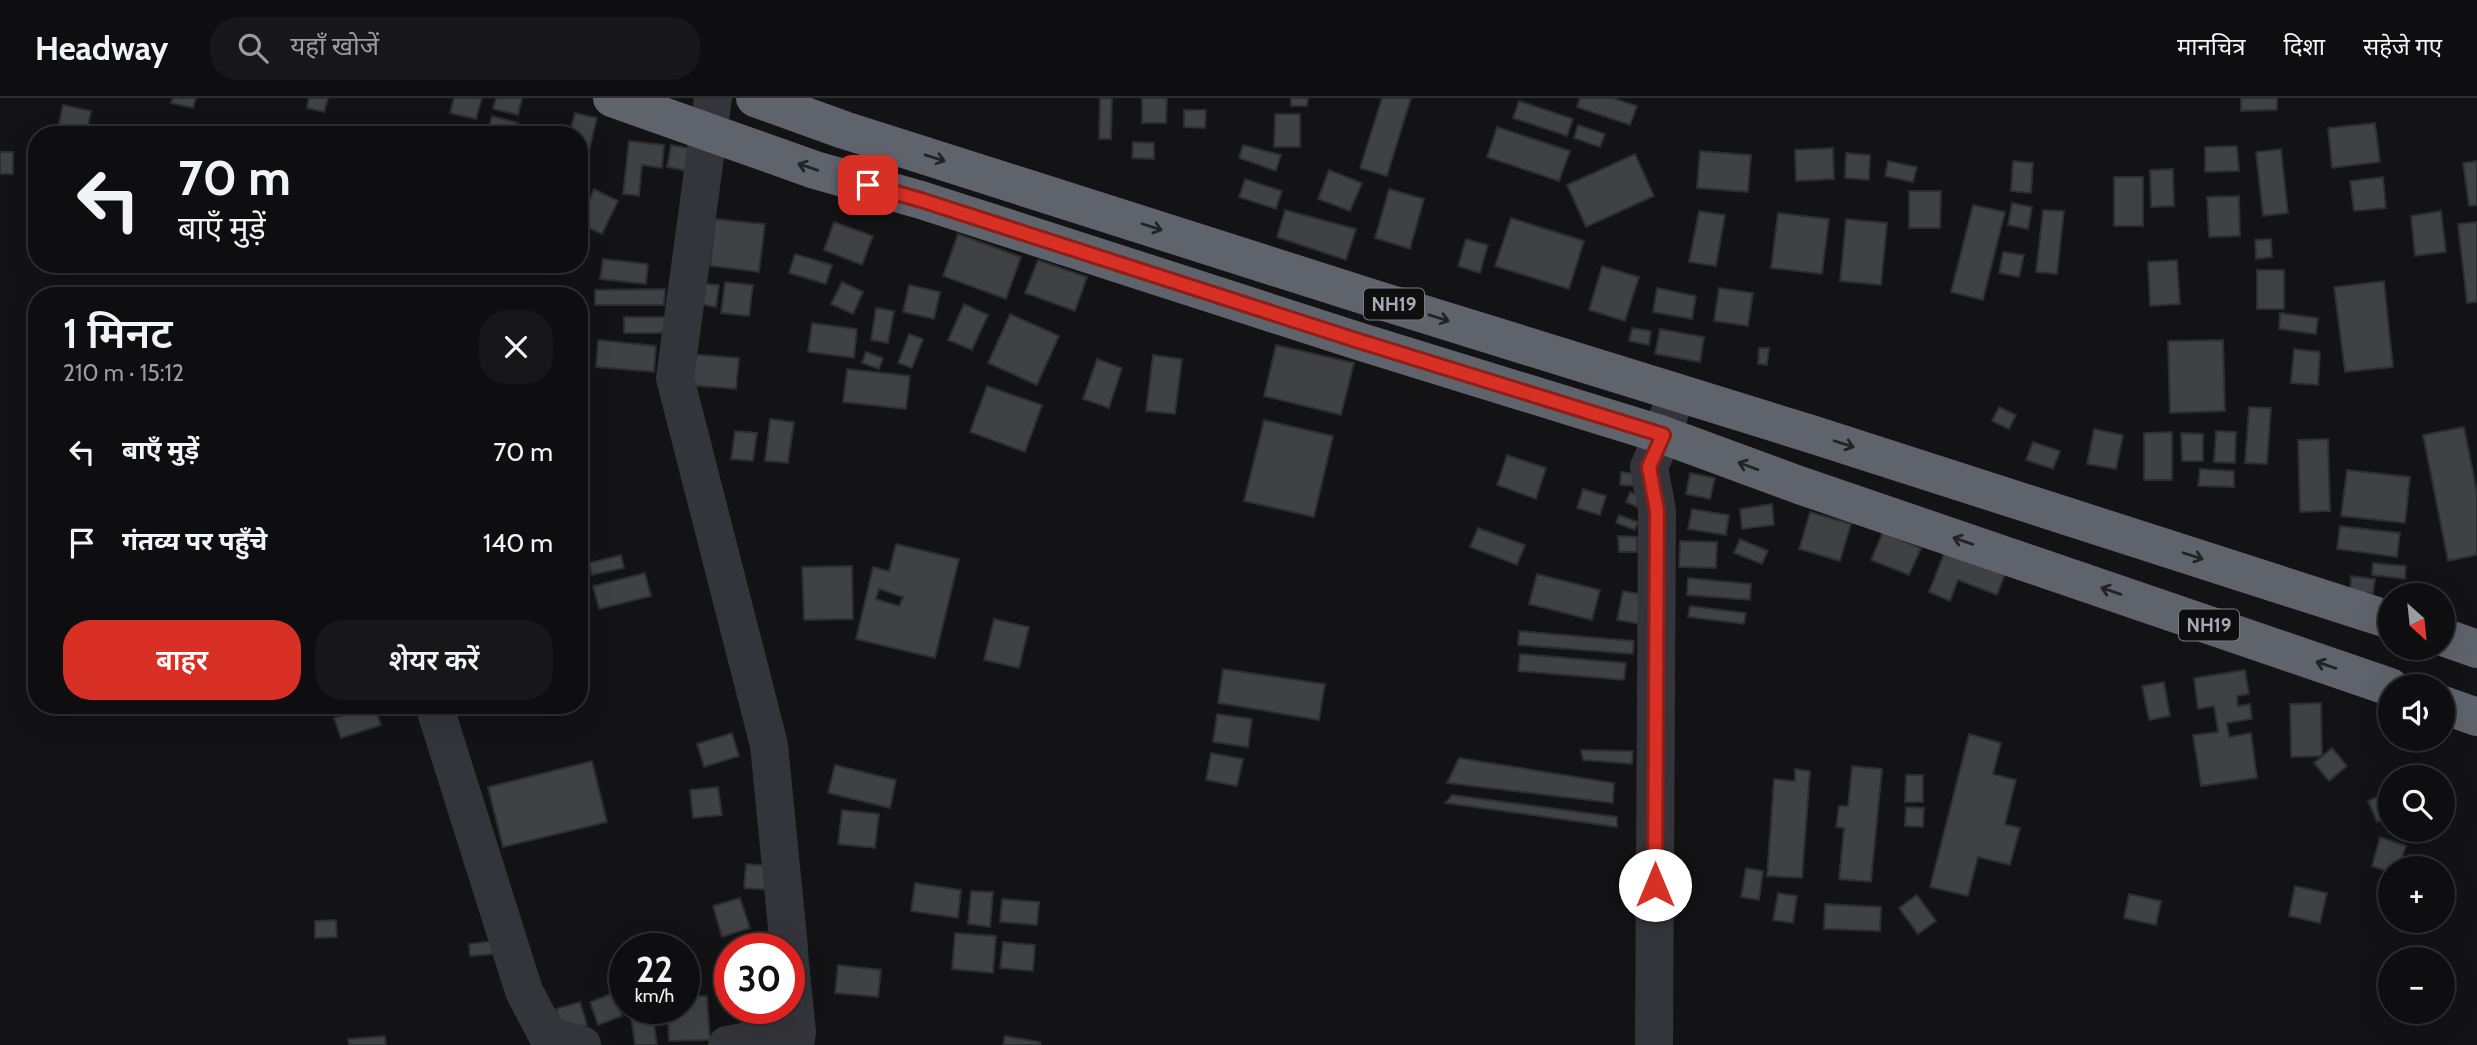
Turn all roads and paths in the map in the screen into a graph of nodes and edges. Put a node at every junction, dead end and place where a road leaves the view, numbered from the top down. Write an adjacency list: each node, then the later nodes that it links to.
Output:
1 (612, 98): 3 (highway, NH19)
2 (754, 98): 4 (highway, NH19, one-way to 4)
3 (711, 115): 5 (highway, NH19, one-way to 3); 13 (street)
4 (1676, 391): 5 (street); 6 (highway, NH19, one-way to 6)
5 (1663, 435): 9 (highway, NH19, one-way to 5); 17 (street)
6 (2378, 616)
7 (2455, 642): 8 (highway)
8 (2477, 649)
9 (2378, 683)
10 (2455, 709): 12 (highway)
11 (437, 714): 15 (street)
12 (2477, 717)
13 (787, 933)
14 (796, 1038): 16 (street)
15 (582, 1045)
16 (727, 1045)
17 (1654, 1045)

